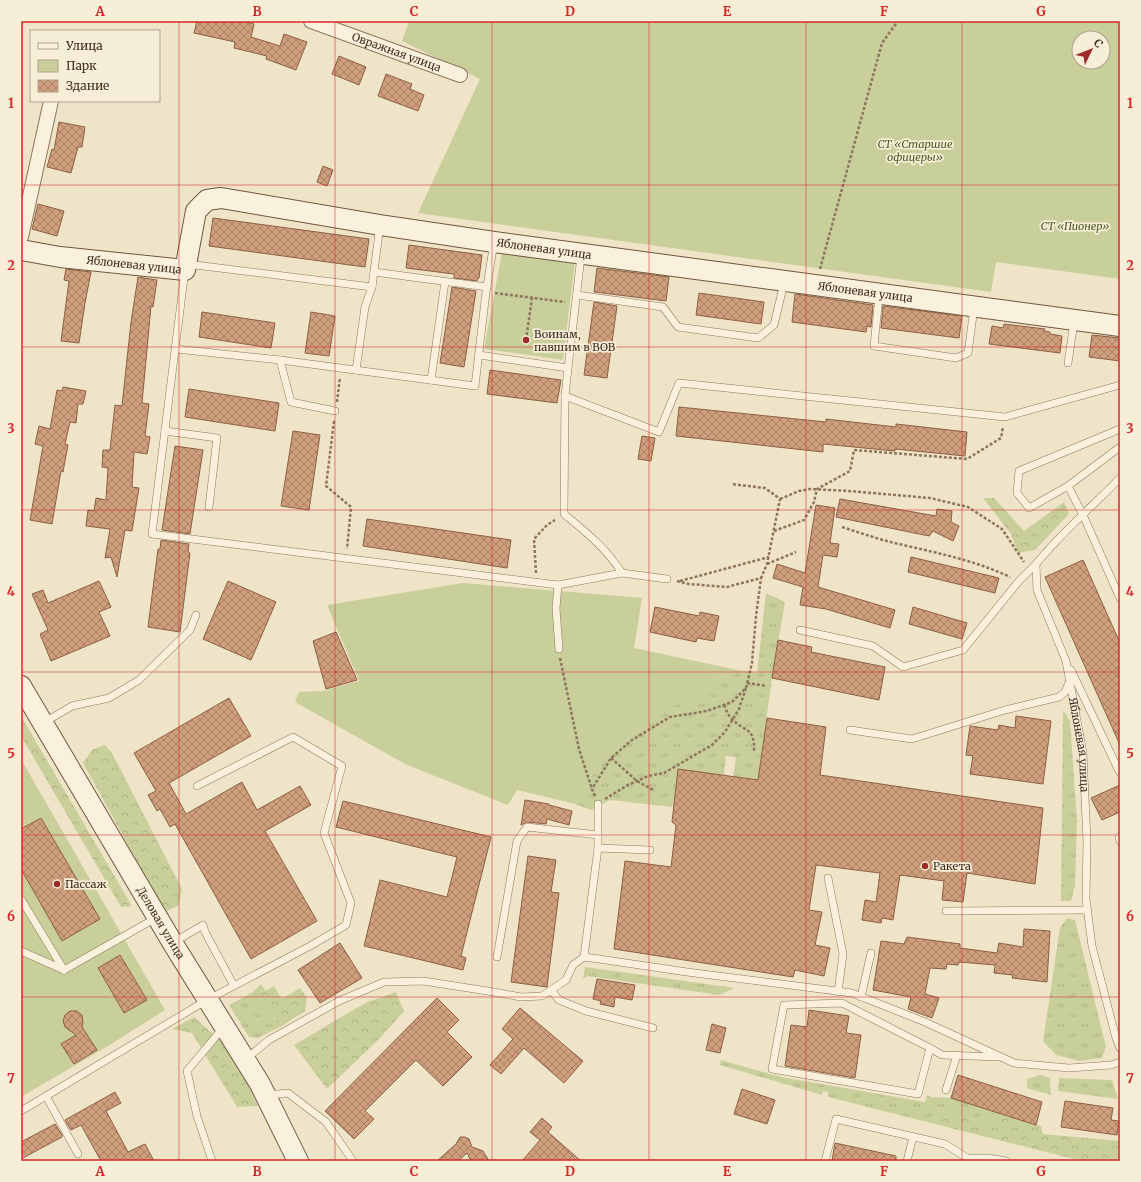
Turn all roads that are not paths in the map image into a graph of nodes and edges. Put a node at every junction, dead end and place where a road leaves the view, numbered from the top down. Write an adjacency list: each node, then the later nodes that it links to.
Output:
1 (311, 21): 2 (street, Овражная улица)
2 (460, 74)
3 (51, 102): 5 (street)
4 (380, 225): 6 (street, Яблоневая улица); 9 (street, Яблоневая улица); 10 (lane)
5 (21, 236)
6 (494, 242): 8 (street, Яблоневая улица); 14 (lane)
7 (21, 250): 9 (street, Яблоневая улица)
8 (582, 254): 11 (street, Яблоневая улица); 16 (lane)
9 (185, 270): 13 (lane); 20 (lane)
10 (374, 272): 12 (lane); 13 (lane)
11 (784, 281): 15 (street, Яблоневая улица); 16 (lane)
12 (445, 282): 14 (lane); 26 (lane)
13 (372, 286): 25 (lane)
14 (487, 290): 21 (lane)
15 (880, 294): 17 (street, Яблоневая улица); 17 (lane)
16 (577, 295): 24 (lane)
17 (974, 306): 18 (street, Яблоневая улица)
18 (1074, 320): 19 (street, Яблоневая улица); 23 (lane)
19 (1120, 326)
20 (176, 349): 22 (lane); 31 (lane)
21 (479, 355): 24 (lane); 26 (lane)
22 (280, 360): 25 (lane); 29 (lane)
23 (1068, 363)
24 (568, 368): 28 (lane)
25 (356, 370): 26 (lane)
26 (431, 380)
27 (1120, 386): 28 (lane)
28 (565, 396): 38 (lane)
29 (336, 411)
30 (1120, 429): 34 (lane)
31 (165, 431): 35 (lane); 40 (lane)
32 (1120, 447): 34 (lane)
33 (1120, 478): 36 (lane)
34 (1068, 486): 36 (lane)
35 (209, 507)
36 (1084, 515): 37 (lane); 41 (lane)
37 (1036, 564): 44 (lane); 46 (lane, Яблоневая улица)
38 (622, 573): 39 (lane); 40 (lane)
39 (667, 579)
40 (558, 585): 45 (lane)
41 (1118, 589): 42 (lane)
42 (1120, 598)
43 (196, 615): 49 (lane)
44 (800, 630)
45 (559, 649)
46 (1066, 661): 47 (lane, Яблоневая улица); 51 (lane)
47 (1070, 680): 50 (lane); 61 (lane, Яблоневая улица)
48 (21, 686): 49 (street, Деловая улица)
49 (43, 723): 63 (street, Деловая улица)
50 (850, 730)
51 (1120, 773)
52 (197, 786): 70 (lane)
53 (598, 804): 54 (lane)
54 (598, 835): 57 (lane); 67 (lane)
55 (1120, 836): 56 (lane)
56 (1120, 841)
57 (598, 848): 58 (lane); 68 (lane)
58 (650, 850)
59 (828, 878): 72 (lane)
60 (21, 899): 69 (lane)
61 (1088, 910): 62 (lane); 78 (lane, Яблоневая улица)
62 (946, 911)
63 (157, 917): 64 (street, Деловая улица); 69 (lane)
64 (172, 942): 70 (lane); 74 (street, Деловая улица)
65 (21, 950): 69 (lane)
66 (871, 953): 73 (lane)
67 (497, 957)
68 (584, 958): 71 (lane); 72 (lane)
69 (64, 970)
70 (234, 986): 74 (lane)
71 (551, 990): 76 (lane); 81 (lane)
72 (838, 992): 73 (lane)
73 (861, 997): 80 (lane)
74 (207, 1000): 75 (street, Деловая улица); 84 (lane)
75 (224, 1026): 81 (street, Деловая улица); 90 (lane)
76 (653, 1028)
77 (930, 1048): 77 (lane); 79 (lane)
78 (1120, 1048)
79 (957, 1055): 80 (lane); 83 (lane)
80 (1001, 1057): 82 (lane)
81 (246, 1060): 85 (street, Деловая улица)
82 (1120, 1062)
83 (946, 1090)
84 (46, 1096): 86 (lane); 88 (lane)
85 (266, 1096): 91 (street, Деловая улица); 92 (lane)
86 (21, 1111)
87 (913, 1137): 89 (lane); 93 (lane); 94 (lane)
88 (78, 1154)
89 (967, 1160): 95 (lane)
90 (212, 1161)
91 (298, 1161)
92 (353, 1161)
93 (825, 1161)
94 (907, 1161)
95 (1006, 1161)

